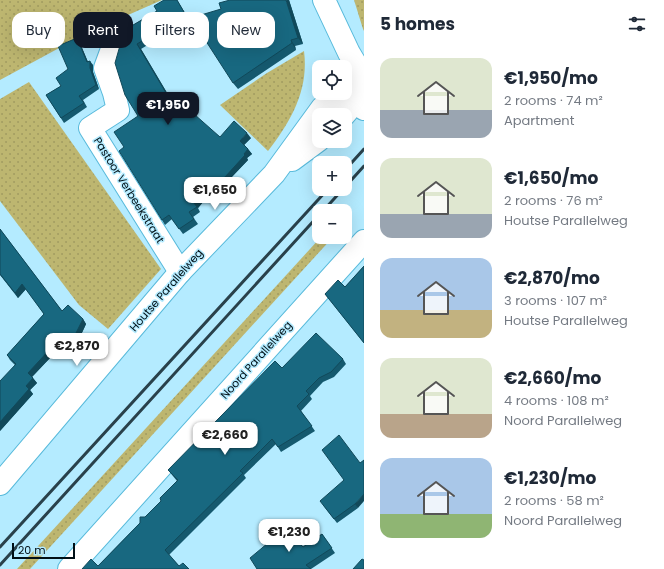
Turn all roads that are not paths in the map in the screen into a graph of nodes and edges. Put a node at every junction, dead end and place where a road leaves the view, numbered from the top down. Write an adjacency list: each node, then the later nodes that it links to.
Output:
1 (321, 0): 4 (street)
2 (324, 0): 4 (street)
3 (112, 49): 9 (street, Pastoor Verbeekstraat)
4 (353, 86): 5 (street); 7 (street, Houtse Parallelweg)
5 (346, 108)
6 (312, 145): 7 (street, Houtse Parallelweg)
7 (274, 174): 9 (street, Houtse Parallelweg)
8 (364, 241): 11 (street, Noord Parallelweg)
9 (180, 272): 10 (street, Houtse Parallelweg)
10 (0, 484)
11 (69, 569)

